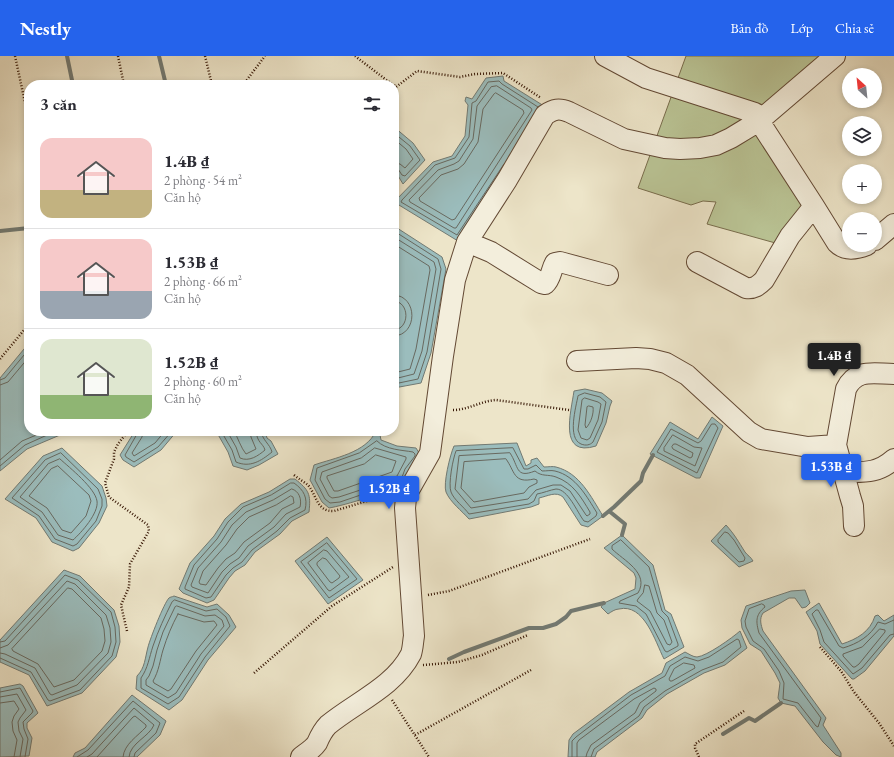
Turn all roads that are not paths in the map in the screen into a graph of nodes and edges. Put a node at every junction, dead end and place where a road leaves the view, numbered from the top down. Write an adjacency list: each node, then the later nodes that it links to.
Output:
1 (605, 56): 3 (street)
2 (835, 56): 3 (street)
3 (759, 121): 4 (street); 7 (street)
4 (814, 206): 8 (street); 9 (street)
5 (894, 224): 6 (street)
6 (882, 234)
7 (467, 242): 10 (street); 17 (street)
8 (842, 246)
9 (697, 262)
10 (608, 275)
11 (577, 361): 13 (street)
12 (894, 374): 13 (street)
13 (836, 445): 15 (street)
14 (894, 460): 15 (street)
15 (844, 472): 16 (street)
16 (854, 526)
17 (301, 757)

